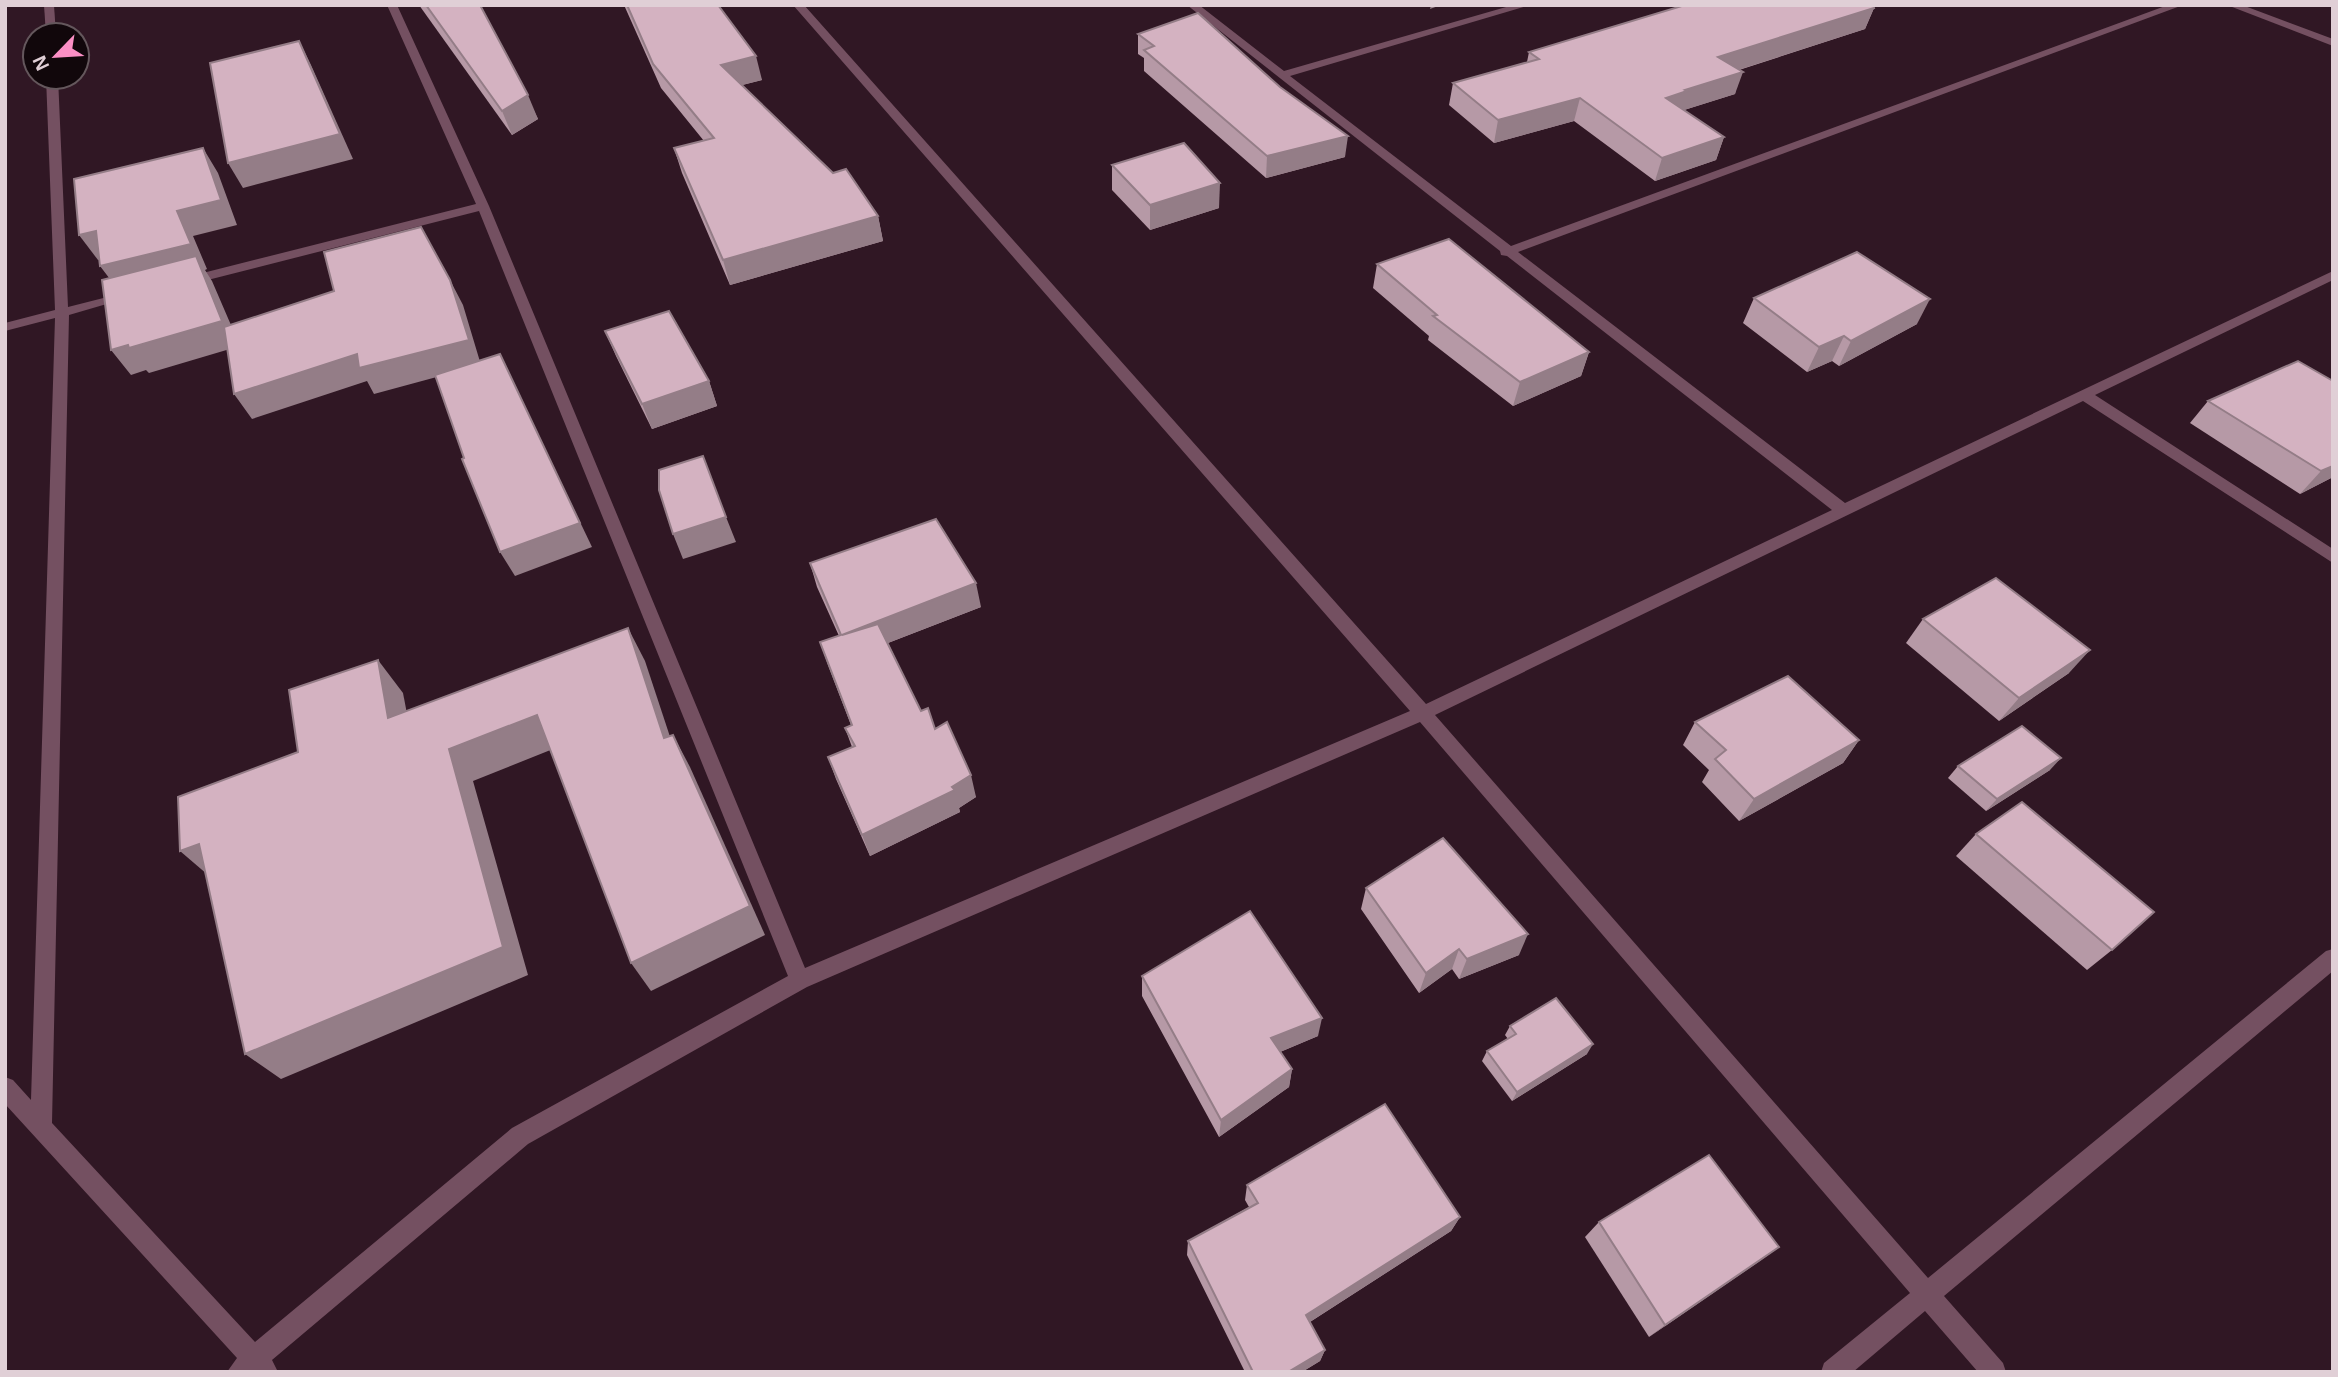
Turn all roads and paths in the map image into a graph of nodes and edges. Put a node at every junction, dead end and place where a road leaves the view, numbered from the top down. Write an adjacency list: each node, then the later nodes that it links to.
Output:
1 (392, 5): 10 (street)
2 (797, 5): 20 (street)
3 (1192, 5): 8 (street)
4 (1525, 5): 8 (street)
5 (2178, 5): 11 (street)
6 (2232, 5): 7 (street)
7 (2333, 43)
8 (1282, 75): 11 (street)
9 (53, 91): 15 (street)
10 (483, 206): 13 (street); 22 (street)
11 (1506, 252): 18 (street)
12 (2333, 275): 17 (street)
13 (180, 283)
14 (141, 293): 15 (street)
15 (62, 313): 16 (street); 24 (street)
16 (5, 327)
17 (2083, 394): 18 (street); 19 (street)
18 (1844, 512): 20 (street)
19 (2333, 557)
20 (1423, 713): 22 (street); 25 (street)
21 (2333, 958): 25 (street)
22 (800, 980): 26 (street)
23 (5, 1088): 24 (street)
24 (41, 1128): 26 (street)
25 (1926, 1294): 27 (street); 28 (street)
26 (253, 1367)
27 (1833, 1372)
28 (1994, 1372)

